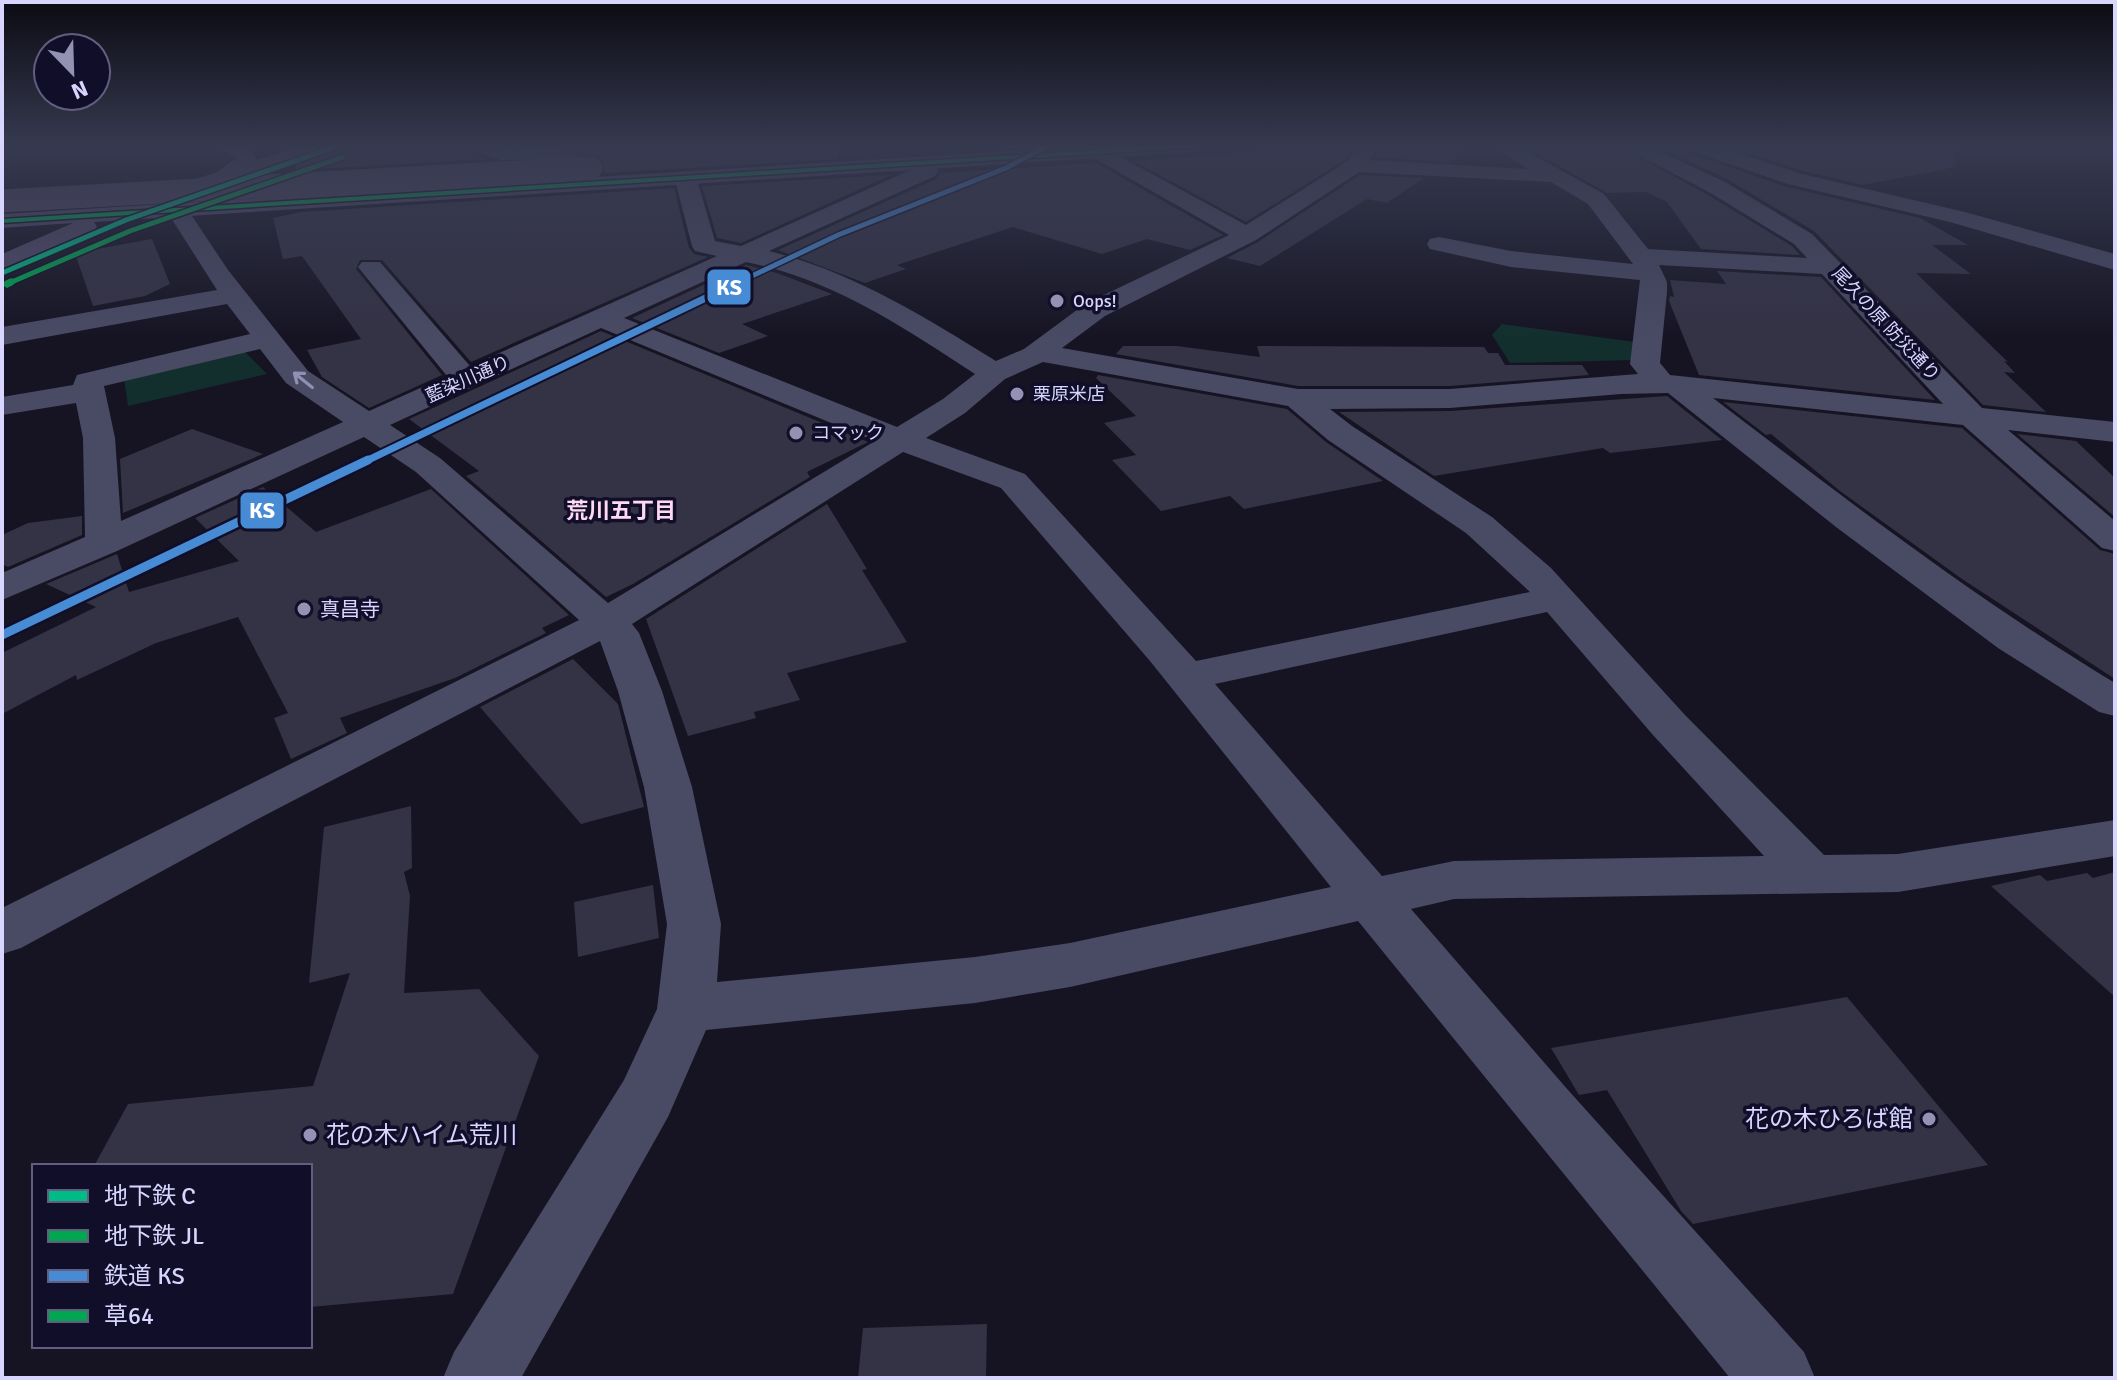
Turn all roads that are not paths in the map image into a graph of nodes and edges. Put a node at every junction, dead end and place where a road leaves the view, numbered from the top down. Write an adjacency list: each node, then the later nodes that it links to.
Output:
1 (128, 210): 11 (main road)
2 (172, 210): 11 (main road)
3 (177, 210): 21 (street)
4 (694, 210): 15 (street)
5 (840, 210): 15 (street, 藍染川通り)
6 (1203, 210): 13 (street)
7 (1282, 210): 13 (street)
8 (1604, 210): 18 (street)
9 (1758, 210): 20 (street, 尾久の原 防災通り)
10 (1929, 210): 16 (street)
11 (115, 215): 12 (main road); 17 (main road)
12 (2, 221)
13 (1247, 235): 25 (street)
14 (1439, 244): 18 (street)
15 (743, 254): 22 (street, 藍染川通り); 26 (street)
16 (2115, 262)
17 (2, 263)
18 (1644, 264): 20 (street); 28 (street)
19 (371, 267): 27 (street)
20 (1832, 267): 32 (street, 尾久の原 防災通り)
21 (235, 295): 23 (street); 24 (street)
22 (602, 319): 27 (street, 藍染川通り); 35 (street)
23 (2, 336)
24 (265, 339): 29 (street); 33 (street, one-way to 24)
25 (1037, 352): 26 (street); 30 (street)
26 (994, 373): 35 (street)
27 (466, 380): 33 (street, 藍染川通り)
28 (1669, 384): 30 (street); 32 (street); 42 (street)
29 (90, 391): 31 (street); 37 (street)
30 (1298, 398): 39 (street)
31 (2, 406)
32 (1972, 416): 34 (street); 36 (street, 尾久の原 防災通り)
33 (366, 426): 37 (street, 藍染川通り); 40 (street)
34 (2115, 432)
35 (901, 440): 40 (street); 41 (street)
36 (2115, 540)
37 (104, 543): 38 (street, 藍染川通り)
38 (2, 588)
39 (1557, 598): 41 (street); 44 (street)
40 (606, 622): 46 (street); 47 (street)
41 (1185, 677): 45 (street)
42 (2115, 702)
43 (2115, 838): 44 (street)
44 (1812, 875): 45 (street)
45 (1372, 900): 47 (street); 49 (street)
46 (2, 933)
47 (686, 1009): 48 (street)
48 (480, 1378)
49 (1778, 1378)

